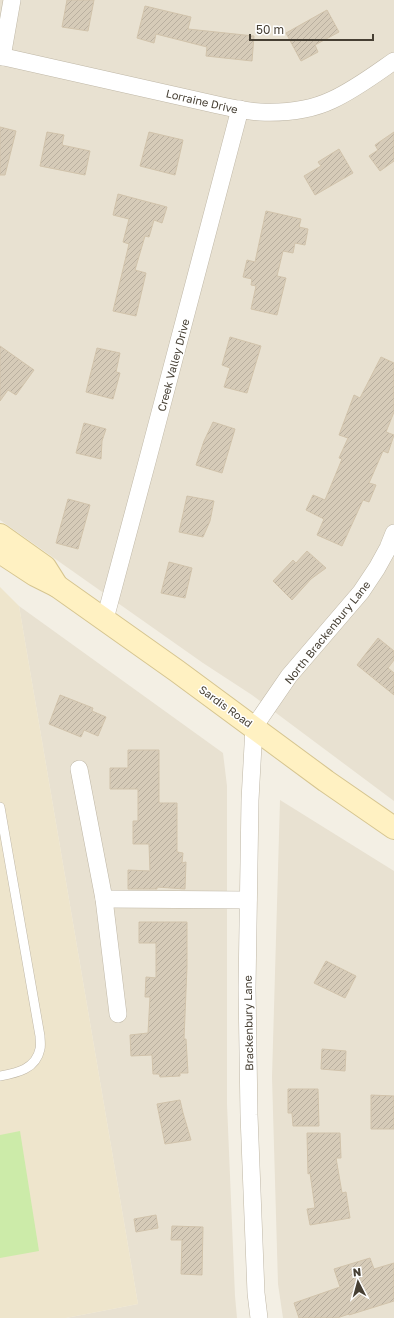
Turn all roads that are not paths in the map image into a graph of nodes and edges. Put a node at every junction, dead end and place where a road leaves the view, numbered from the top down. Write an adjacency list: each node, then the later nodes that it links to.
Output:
1 (12, 0): 2 (street)
2 (1, 56): 4 (street, Lorraine Drive)
3 (394, 61): 4 (street, Lorraine Drive)
4 (240, 109): 9 (street, Creek Valley Drive)
5 (394, 533): 10 (street, North Brackenbury Lane)
6 (0, 535): 8 (main road, Sardis Road)
7 (0, 552): 8 (main road, Sardis Road)
8 (56, 586): 9 (main road, Sardis Road)
9 (105, 619): 10 (main road, Sardis Road)
10 (254, 727): 13 (main road, Sardis Road); 15 (street, Brackenbury Lane)
11 (79, 769): 14 (street)
12 (0, 807): 17 (lane)
13 (394, 828)
14 (104, 899): 15 (street); 16 (street)
15 (248, 900): 18 (street, Brackenbury Lane)
16 (118, 1014)
17 (0, 1076)
18 (259, 1318)

